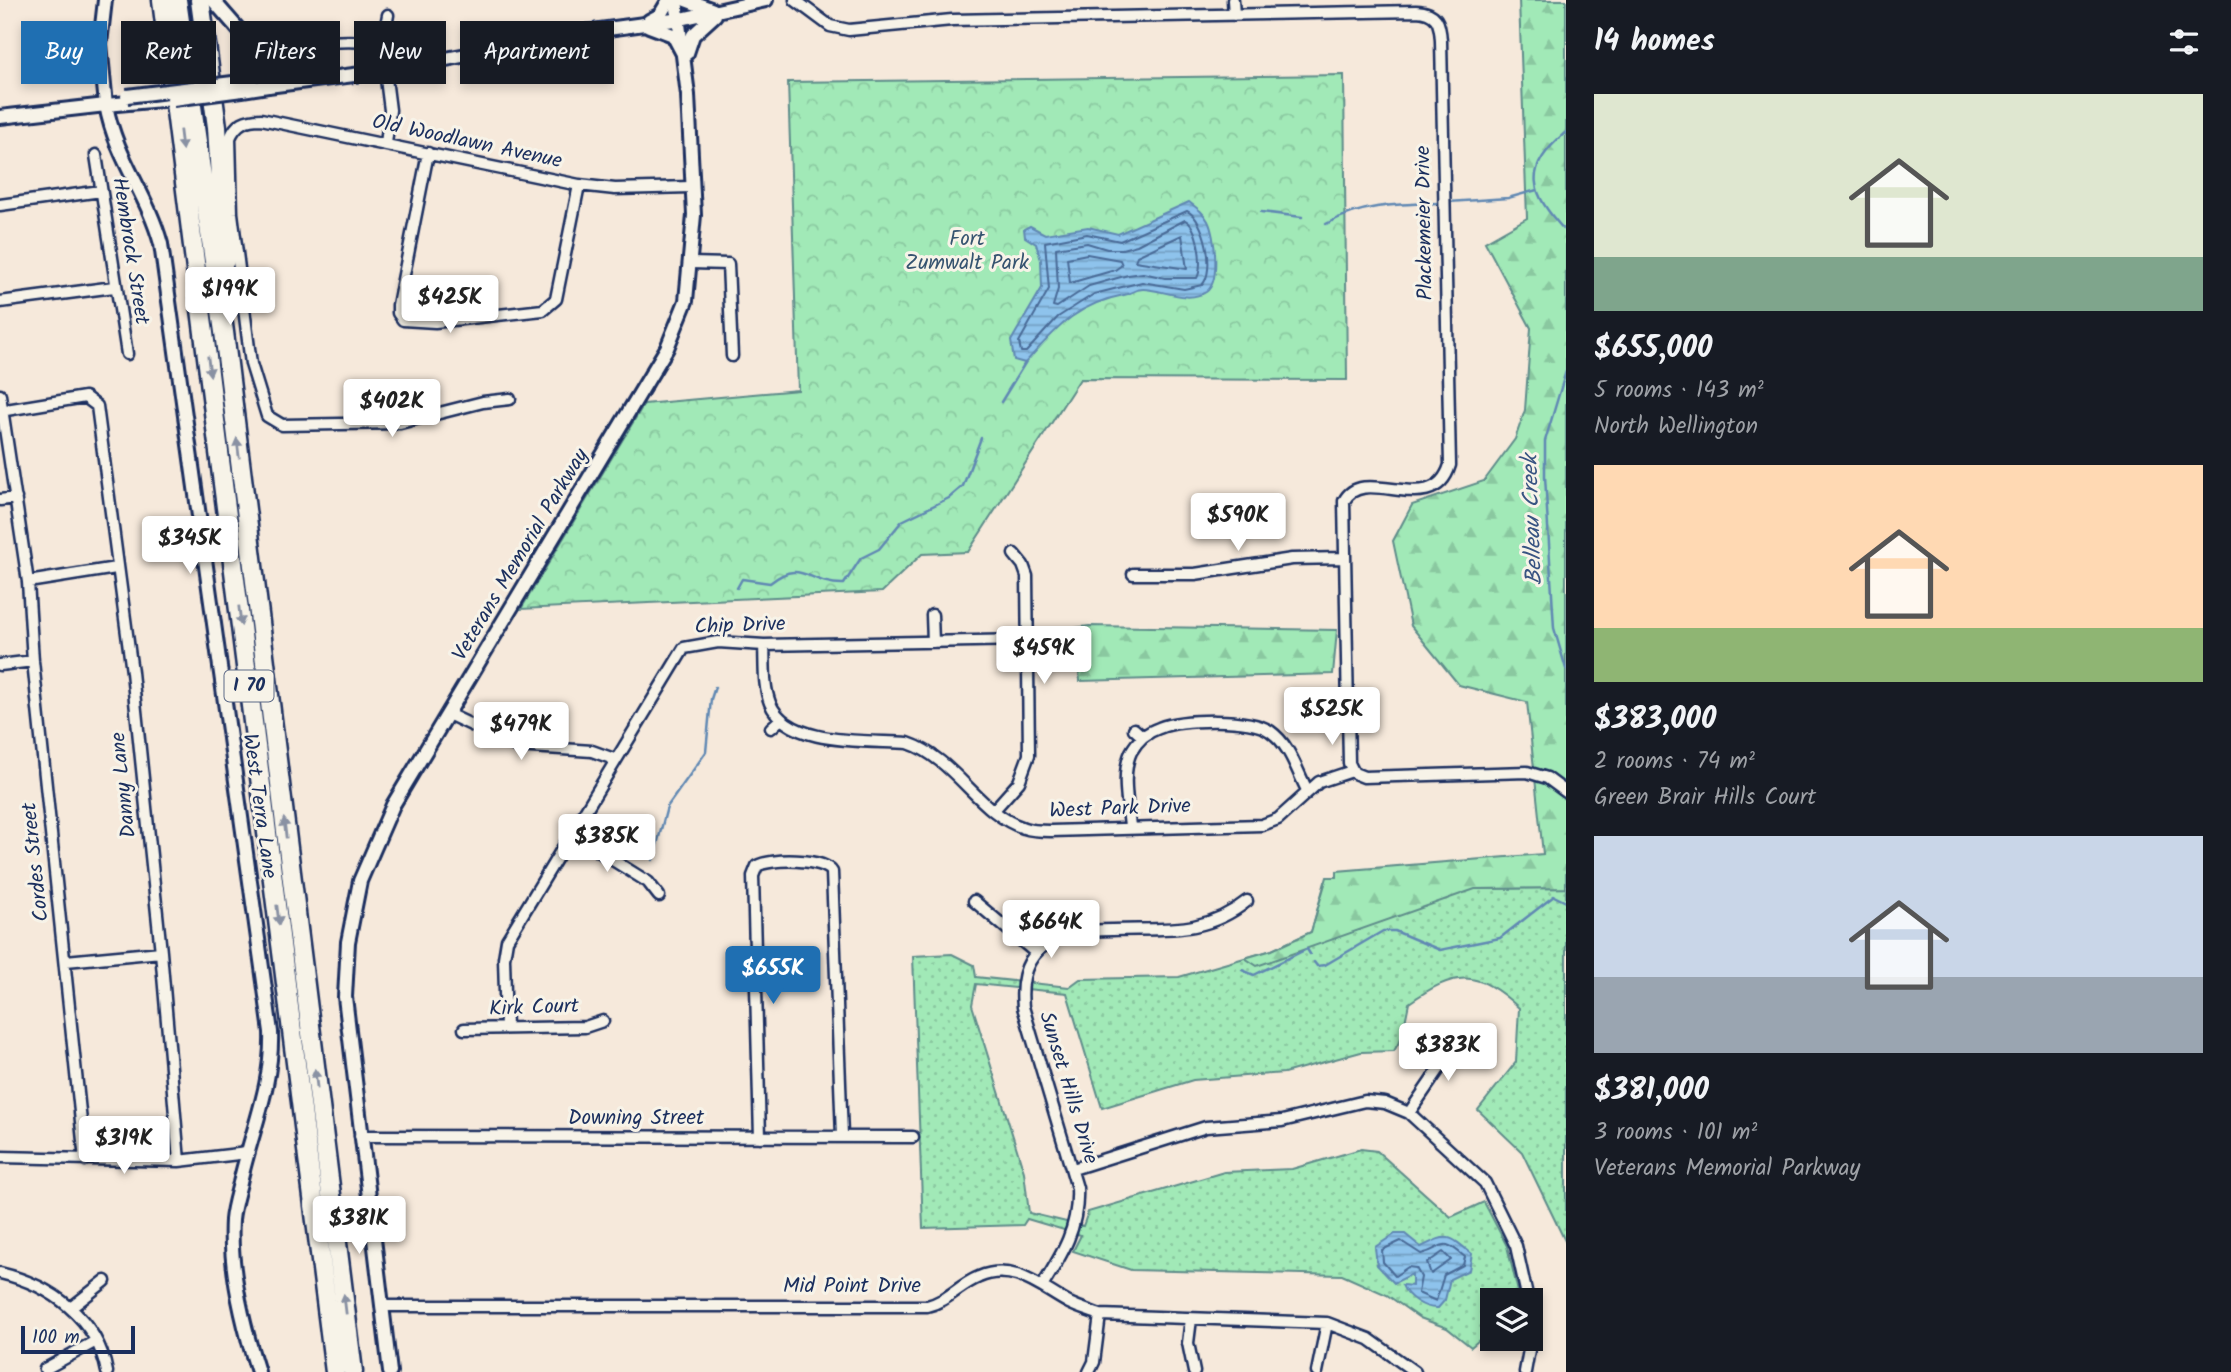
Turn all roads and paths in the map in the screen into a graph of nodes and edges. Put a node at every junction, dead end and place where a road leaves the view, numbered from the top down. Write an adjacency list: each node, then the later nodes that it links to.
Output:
1 (105, 0): 18 (street, West Terra Lane)
2 (162, 0): 109 (highway, I 70, one-way to 109)
3 (177, 0): 44 (highway, I 70)
4 (200, 0): 44 (highway)
5 (213, 0): 19 (street)
6 (669, 0): 21 (street)
7 (676, 0): 17 (street, Veterans Memorial Parkway)
8 (686, 0): 13 (street)
9 (766, 0): 13 (street)
10 (795, 0): 16 (street, Plackemeier Drive)
11 (1233, 0): 16 (street)
12 (1387, 0): 14 (street)
13 (721, 11): 17 (street); 23 (street)
14 (1387, 11): 16 (street, Plackemeier Drive); 53 (street, Plackemeier Drive)
15 (388, 15): 20 (street)
16 (1234, 15)
17 (681, 19): 21 (street); 23 (street, Veterans Memorial Parkway)
18 (103, 21)
19 (232, 21)
20 (387, 21)
21 (642, 24): 22 (street); 23 (street)
22 (446, 59)
23 (685, 62): 38 (street, Veterans Memorial Parkway)
24 (354, 75): 30 (street)
25 (104, 84): 32 (street, West Terra Lane)
26 (107, 84): 31 (street)
27 (244, 84): 29 (street)
28 (387, 84): 34 (street)
29 (241, 86): 30 (street); 31 (street, bridge)
30 (268, 86)
31 (128, 101): 32 (street)
32 (106, 105): 33 (street); 90 (street, West Terra Lane)
33 (0, 117)
34 (386, 144): 35 (street, Old Woodlawn Avenue); 48 (street, Old Woodlawn Avenue)
35 (428, 153): 37 (street, Old Woodlawn Avenue); 37 (street)
36 (96, 155): 39 (street, Hembrock Street)
37 (579, 185): 38 (street, Old Woodlawn Avenue)
38 (691, 187): 41 (street, Veterans Memorial Parkway)
39 (101, 191): 40 (street); 42 (street, Hembrock Street)
40 (0, 205)
41 (691, 263): 46 (street); 63 (street, Veterans Memorial Parkway)
42 (114, 288): 43 (street); 45 (street, Hembrock Street)
43 (0, 303)
44 (224, 332): 110 (highway, I 70, one-way to 44)
45 (127, 354)
46 (732, 356)
47 (0, 395): 49 (street, Cordes Street)
48 (510, 399)
49 (1, 411): 50 (street, Cordes Street); 54 (street, Danny Lane)
50 (16, 498): 51 (street); 56 (street, Cordes Street)
51 (0, 500)
52 (1014, 554): 58 (street)
53 (1343, 558): 55 (street); 69 (street, Plackemeier Drive)
54 (116, 568): 56 (street); 78 (street, Danny Lane)
55 (1133, 574)
56 (28, 582): 61 (street, Cordes Street)
57 (932, 615): 59 (street)
58 (1028, 640): 59 (street, Chip Drive); 72 (street)
59 (933, 642): 60 (street, Chip Drive)
60 (764, 645): 64 (street); 68 (street, Chip Drive)
61 (33, 661): 62 (street); 80 (street, Cordes Street)
62 (0, 665)
63 (448, 714): 68 (street); 86 (street, Veterans Memorial Parkway)
64 (781, 719): 65 (street); 72 (street, West Park Drive)
65 (771, 728)
66 (1134, 729): 67 (street)
67 (1143, 737): 70 (street); 73 (street)
68 (614, 759): 74 (street, Chip Drive)
69 (1352, 771): 70 (street, West Park Drive); 71 (street)
70 (1307, 790): 73 (street, West Park Drive)
71 (1566, 792)
72 (994, 810): 73 (street, West Park Drive)
73 (1130, 827)
74 (571, 834): 75 (street); 82 (street, Chip Drive)
75 (659, 896)
76 (974, 901): 79 (street)
77 (1247, 901): 79 (street)
78 (161, 952): 80 (street); 93 (street, Danny Lane)
79 (1036, 953): 94 (street, Sunset Hills Drive)
80 (66, 961): 92 (street, Cordes Street)
81 (603, 1021): 82 (street, Kirk Court)
82 (506, 1028): 83 (street, Kirk Court)
83 (464, 1029)
84 (1461, 1037): 85 (street)
85 (1409, 1113): 94 (street); 98 (street)
86 (360, 1136): 88 (street, Downing Street); 99 (street, Veterans Memorial Parkway)
87 (842, 1136): 88 (street, Downing Street); 88 (street); 89 (street, Downing Street)
88 (760, 1137)
89 (913, 1137)
90 (247, 1153): 93 (street); 108 (street, West Terra Lane)
91 (0, 1157): 92 (street)
92 (85, 1160): 93 (street)
93 (179, 1161)
94 (1073, 1169): 97 (street, Sunset Hills Drive)
95 (0, 1273): 100 (street)
96 (105, 1281): 100 (street)
97 (1043, 1285): 99 (street, Mid Point Drive); 101 (street, Mid Point Drive)
98 (1525, 1288)
99 (383, 1306): 111 (street, Veterans Memorial Parkway)
100 (72, 1307): 104 (street)
101 (1100, 1315): 102 (street, Mid Point Drive); 112 (street)
102 (1191, 1319): 103 (street, Mid Point Drive); 113 (street)
103 (1326, 1323): 114 (street); 115 (street, Mid Point Drive)
104 (96, 1341): 106 (street); 107 (street)
105 (1529, 1351): 116 (street)
106 (45, 1369)
107 (107, 1372)
108 (258, 1372)
109 (335, 1372)
110 (353, 1372)
111 (390, 1372)
112 (1088, 1372)
113 (1194, 1372)
114 (1317, 1372)
115 (1415, 1372)
116 (1525, 1372)

